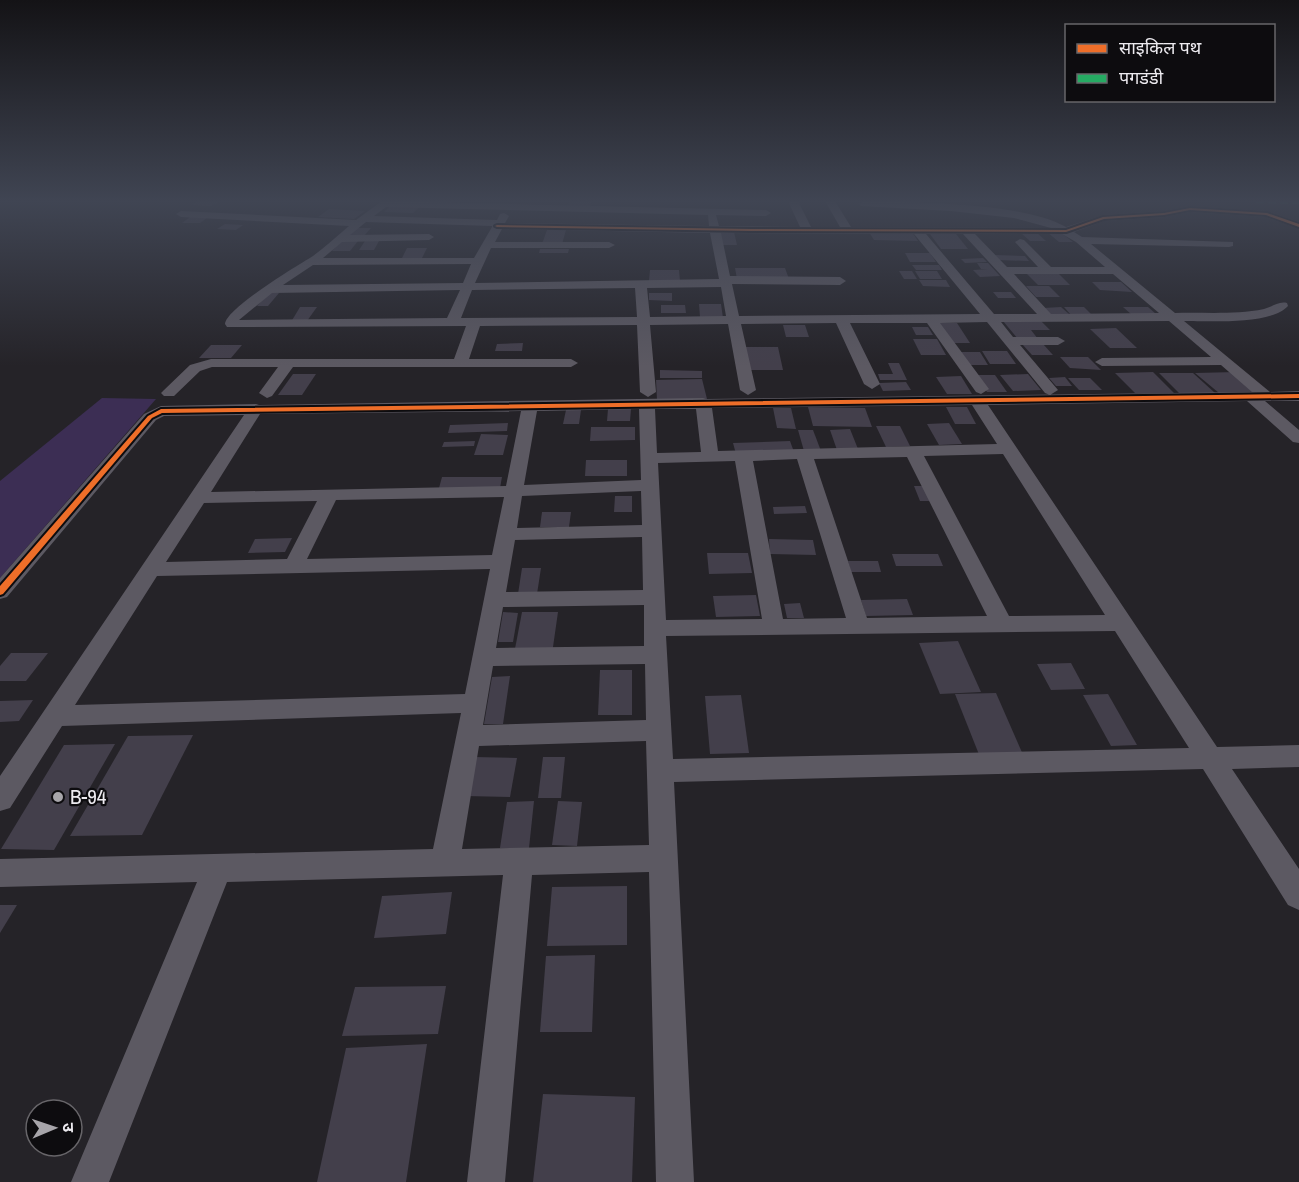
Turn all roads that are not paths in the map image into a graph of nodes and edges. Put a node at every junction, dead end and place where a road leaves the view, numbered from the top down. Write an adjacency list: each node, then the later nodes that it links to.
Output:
1 (317, 256): 9 (street)
2 (480, 256): 8 (street)
3 (720, 256): 13 (street)
4 (939, 256): 20 (street)
5 (990, 256): 11 (street)
6 (1034, 256): 12 (street)
7 (1099, 256): 10 (street)
8 (478, 261): 9 (street); 16 (street)
9 (310, 262): 17 (street)
10 (1115, 270): 12 (street); 19 (street)
11 (1004, 271): 12 (street); 21 (street)
12 (1048, 271)
13 (725, 281): 14 (street); 15 (street); 23 (street)
14 (840, 281)
15 (641, 284): 16 (street); 25 (street)
16 (466, 286): 17 (street); 26 (street)
17 (269, 289): 26 (street)
18 (1282, 306): 19 (street)
19 (1170, 316): 21 (street); 30 (street)
20 (990, 318): 21 (street); 22 (street); 28 (street)
21 (1048, 318)
22 (931, 319): 24 (street); 39 (street)
23 (732, 320): 24 (street); 25 (street); 36 (street)
24 (841, 320): 35 (street)
25 (643, 321): 27 (street); 42 (street)
26 (452, 323): 27 (street)
27 (474, 323): 33 (street)
28 (1009, 341): 29 (street); 37 (street)
29 (1058, 341)
30 (1224, 361): 31 (street); 40 (street)
31 (1102, 362)
32 (289, 363): 33 (street); 38 (street); 43 (street)
33 (460, 363): 34 (street)
34 (571, 363)
35 (872, 384)
36 (748, 390)
37 (1050, 390)
38 (169, 393)
39 (979, 395): 40 (street); 44 (street); 47 (street)
40 (1258, 396): 41 (street); 46 (street)
41 (1299, 396)
42 (647, 398): 44 (street); 45 (street); 52 (street)
43 (261, 401): 45 (street); 56 (street); 62 (street)
44 (703, 403): 51 (street)
45 (530, 406): 54 (street)
46 (1299, 438)
47 (1008, 448): 48 (street); 65 (street)
48 (913, 451): 49 (street); 66 (street)
49 (804, 454): 50 (street); 67 (street)
50 (743, 455): 51 (street); 68 (street)
51 (710, 456): 52 (street)
52 (649, 458): 53 (street)
53 (650, 485): 54 (street); 57 (street)
54 (514, 491): 55 (street); 58 (street)
55 (329, 495): 56 (street); 60 (street)
56 (198, 498): 61 (street)
57 (651, 531): 58 (street); 63 (street)
58 (506, 534): 59 (street)
59 (501, 562): 60 (street); 64 (street)
60 (294, 566): 61 (street)
61 (151, 569): 73 (street)
62 (0, 592)
63 (654, 597): 64 (street); 69 (street)
64 (494, 600): 71 (street)
65 (1122, 623): 66 (street); 77 (street)
66 (1002, 624): 67 (street)
67 (859, 626): 68 (street)
68 (774, 627): 69 (street)
69 (655, 628): 70 (street)
70 (656, 655): 71 (street); 74 (street)
71 (484, 657): 72 (street)
72 (475, 703): 73 (street); 75 (street)
73 (54, 716): 79 (street)
74 (658, 730): 75 (street); 78 (street)
75 (469, 736): 82 (street)
76 (1299, 756): 77 (street)
77 (1210, 758): 78 (street); 85 (street)
78 (660, 771): 80 (street)
79 (0, 799)
80 (663, 858): 81 (street); 88 (street)
81 (519, 860): 82 (street); 87 (street)
82 (445, 863): 83 (street)
83 (218, 868): 84 (street); 86 (street)
84 (0, 873)
85 (1299, 895)
86 (90, 1182)
87 (486, 1182)
88 (675, 1182)

